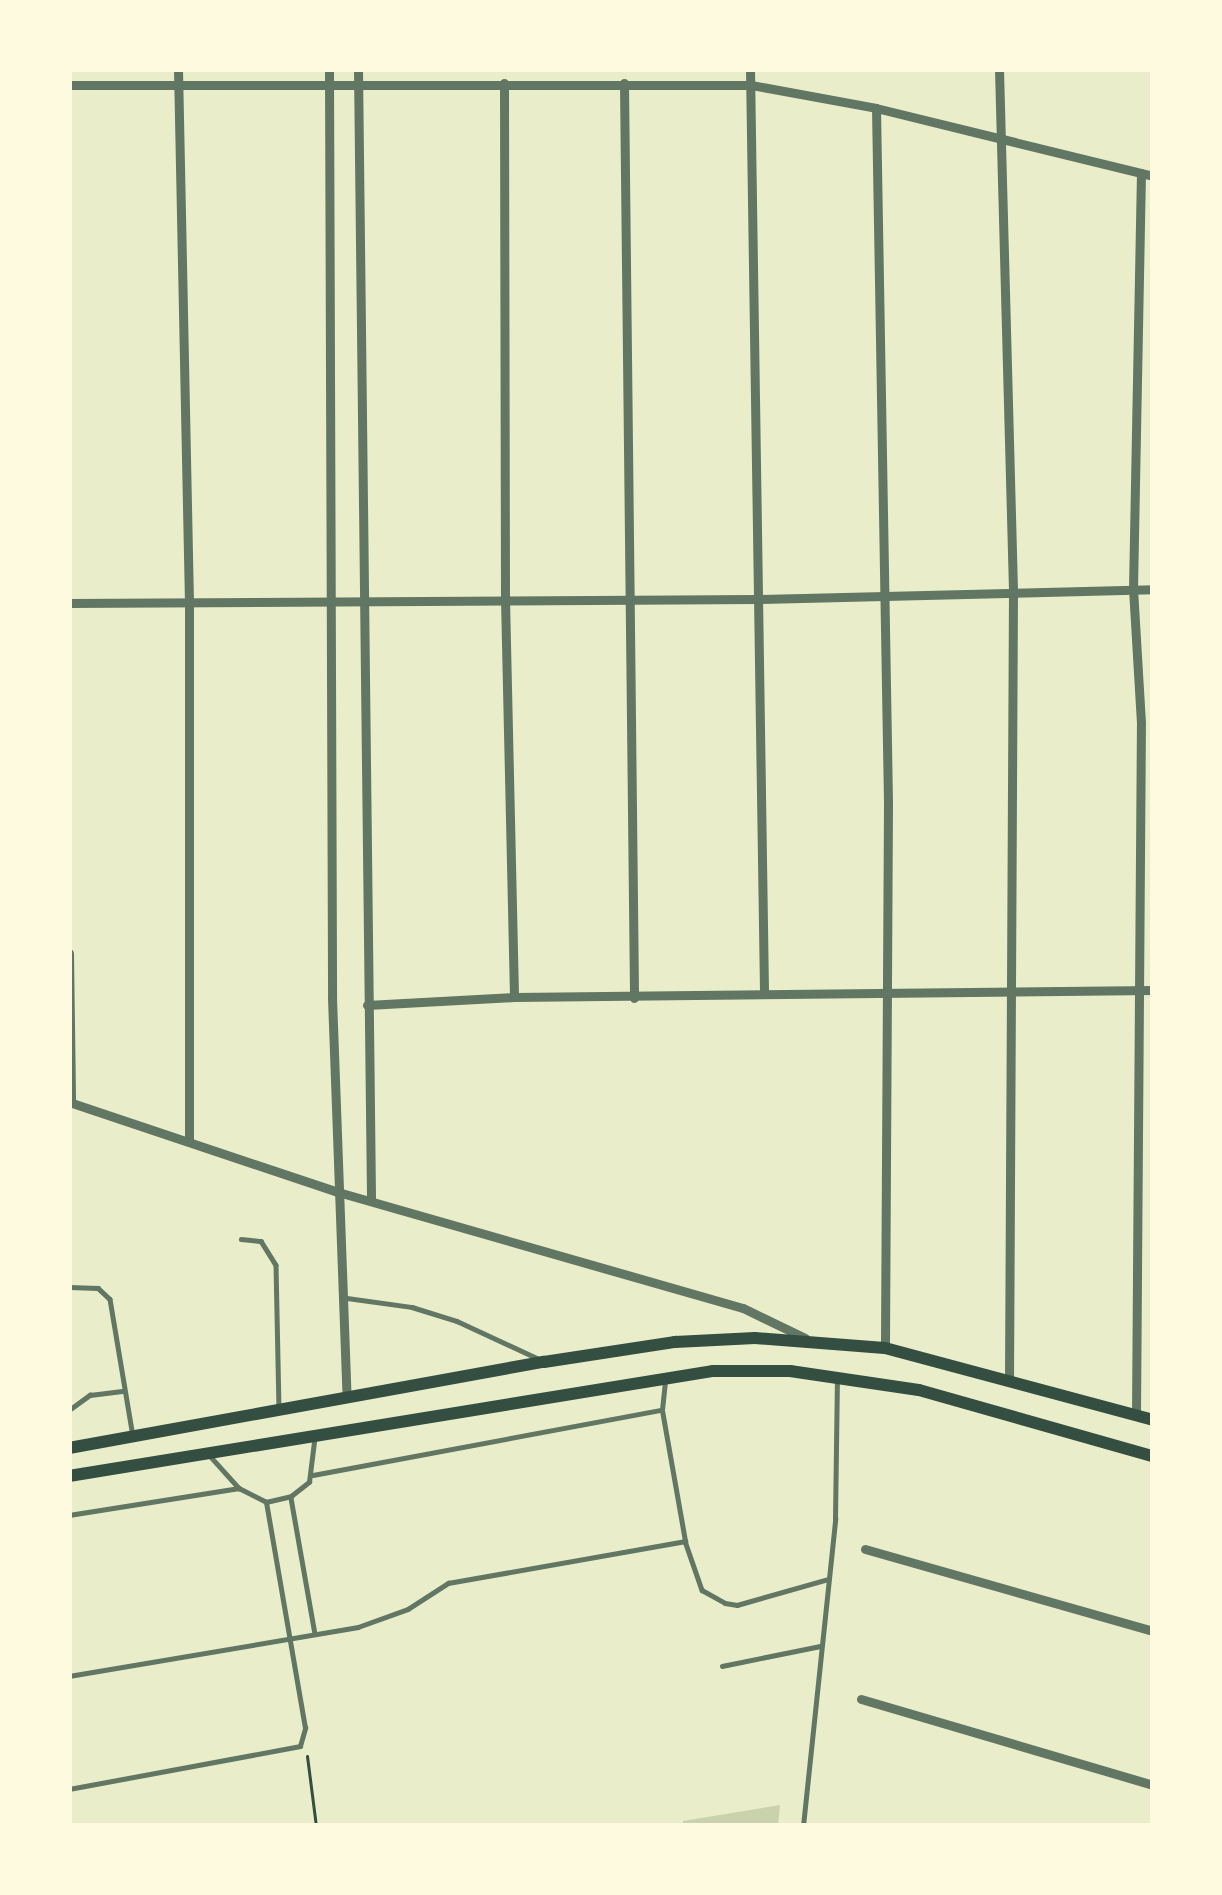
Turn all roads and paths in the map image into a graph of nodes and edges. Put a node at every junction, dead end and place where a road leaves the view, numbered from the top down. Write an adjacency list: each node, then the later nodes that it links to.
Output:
1 (178, 69): 10 (street)
2 (329, 69): 12 (street)
3 (358, 69): 7 (street)
4 (750, 69): 11 (street)
5 (999, 69): 14 (street)
6 (624, 82): 8 (street); 11 (street); 22 (street)
7 (358, 83): 8 (street); 12 (street); 23 (street)
8 (504, 83): 21 (street)
9 (69, 85): 10 (street)
10 (178, 85): 12 (street); 25 (street)
11 (751, 85): 13 (street); 24 (street)
12 (330, 86): 26 (street)
13 (876, 108): 14 (street); 20 (street)
14 (1001, 141): 15 (street); 19 (street)
15 (1141, 172): 16 (street); 17 (street)
16 (1153, 176)
17 (1132, 589): 18 (street); 19 (street); 29 (street)
18 (1153, 589)
19 (1013, 592): 20 (street); 32 (street)
20 (883, 593): 24 (street); 31 (street)
21 (505, 598): 22 (street); 23 (street); 34 (street)
22 (630, 598): 24 (street); 35 (street)
23 (361, 599): 26 (street); 36 (street)
24 (758, 599): 33 (street)
25 (189, 601): 26 (street); 27 (street); 38 (street)
26 (329, 601): 39 (street)
27 (69, 603)
28 (69, 952): 37 (street)
29 (1140, 990): 30 (street); 32 (street); 55 (street)
30 (1153, 990)
31 (889, 991): 32 (street); 33 (street); 45 (street)
32 (1014, 992): 49 (street)
33 (764, 994): 35 (street)
34 (514, 997): 35 (street); 36 (street)
35 (634, 998)
36 (367, 1005): 40 (street)
37 (70, 1103): 38 (street)
38 (189, 1139): 39 (street)
39 (338, 1192): 40 (street); 43 (street)
40 (371, 1200): 44 (street)
41 (242, 1239): 53 (lane)
42 (69, 1287): 50 (lane)
43 (347, 1298): 46 (lane); 51 (street)
44 (805, 1338): 45 (main road); 46 (main road)
45 (885, 1348): 49 (main road)
46 (544, 1361): 51 (main road)
47 (665, 1376): 48 (main road); 54 (lane); 58 (main road)
48 (837, 1376): 61 (main road); 70 (lane)
49 (1009, 1380): 55 (main road)
50 (125, 1390): 52 (lane); 57 (lane)
51 (347, 1398): 53 (main road)
52 (69, 1410)
53 (279, 1410): 57 (main road)
54 (662, 1410): 62 (lane); 68 (lane)
55 (1136, 1415): 56 (main road)
56 (1153, 1420)
57 (133, 1436): 59 (main road)
58 (314, 1436): 60 (main road); 62 (lane)
59 (69, 1448)
60 (208, 1453): 63 (main road); 64 (lane)
61 (1153, 1456)
62 (313, 1475): 65 (lane)
63 (69, 1476)
64 (239, 1487): 66 (lane); 67 (lane)
65 (291, 1496): 66 (lane); 72 (lane)
66 (266, 1502): 73 (lane)
67 (69, 1515)
68 (685, 1541): 70 (lane); 72 (lane)
69 (866, 1549): 71 (street)
70 (828, 1579): 74 (lane)
71 (1153, 1631)
72 (314, 1634): 73 (lane)
73 (291, 1638): 76 (lane); 78 (lane)
74 (820, 1646): 75 (lane); 82 (lane)
75 (722, 1666)
76 (69, 1676)
77 (861, 1699): 79 (street)
78 (305, 1738): 80 (lane); 81 (path)
79 (1153, 1785)
80 (69, 1789)
81 (316, 1826)
82 (803, 1826)

